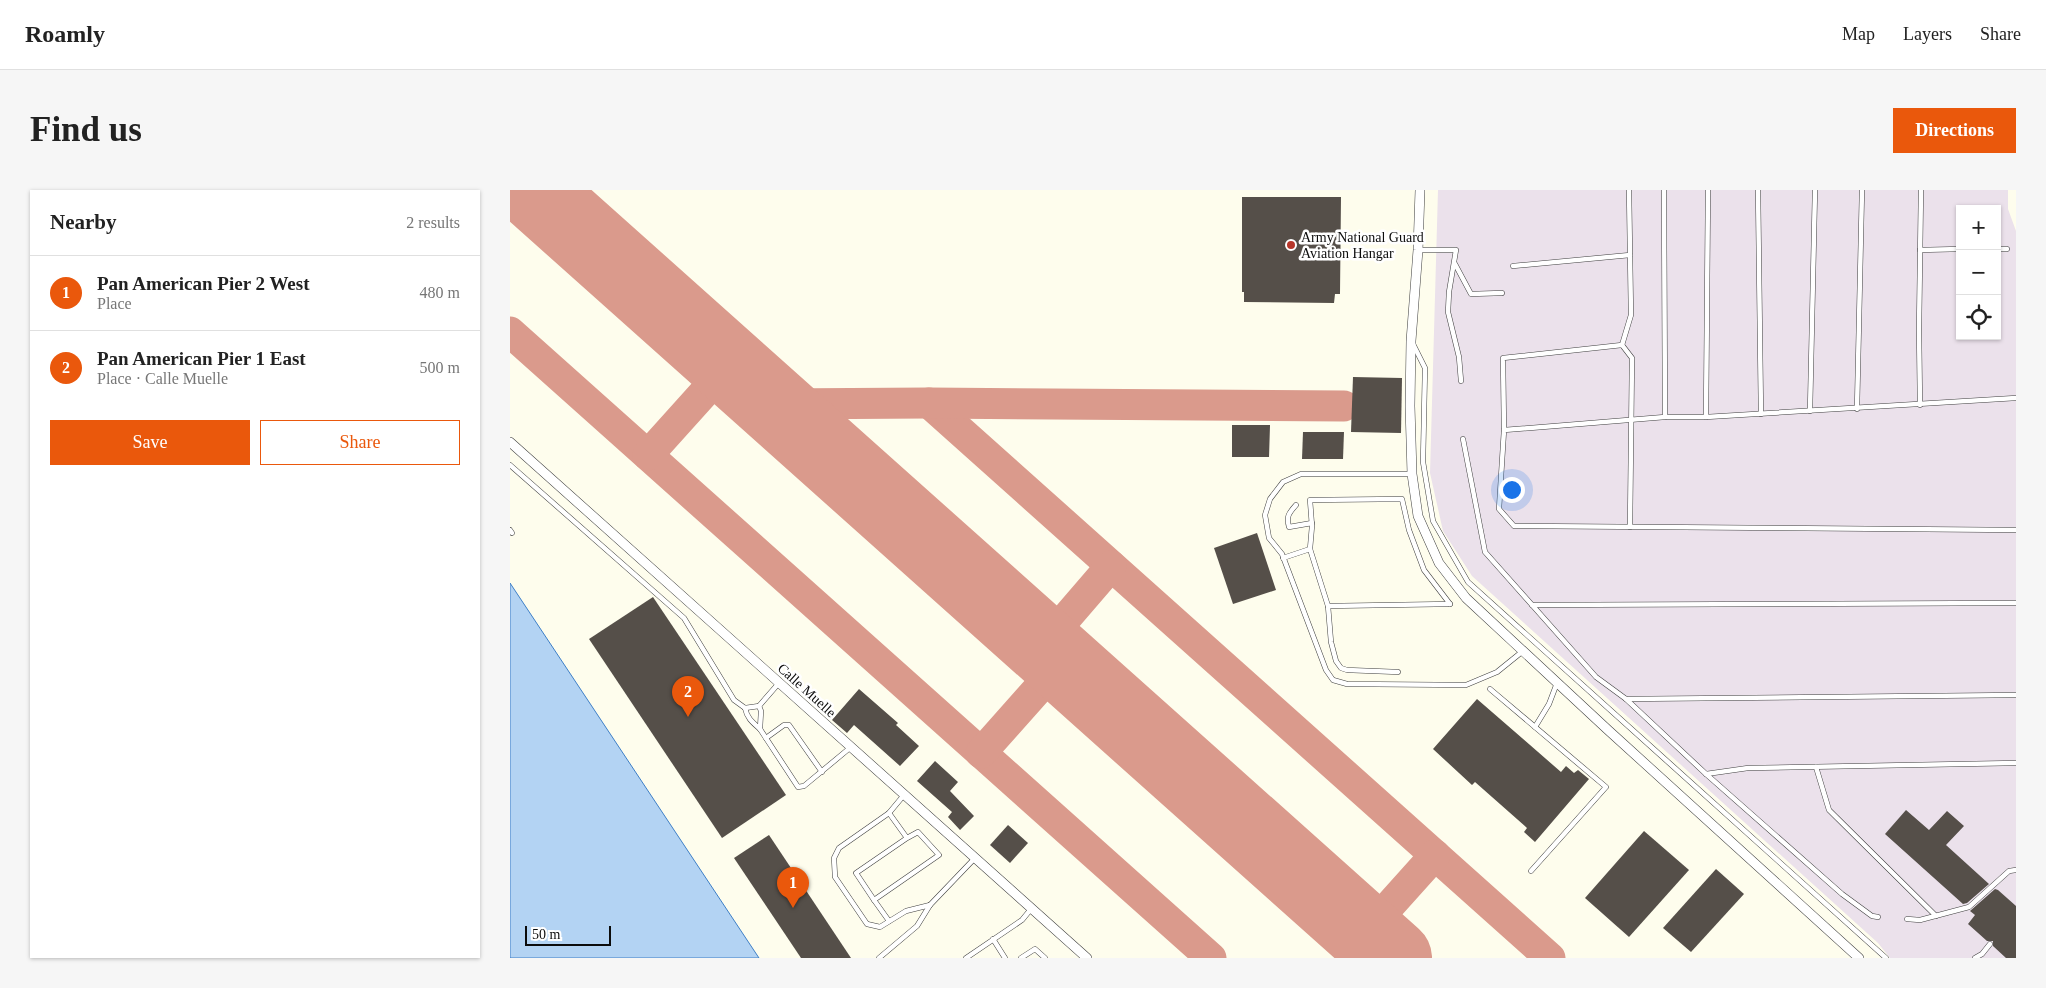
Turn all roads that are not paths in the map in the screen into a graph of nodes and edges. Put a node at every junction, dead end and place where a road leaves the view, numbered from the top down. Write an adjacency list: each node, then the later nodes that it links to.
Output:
1 (1420, 190): 12 (street)
2 (1629, 190): 14 (lane)
3 (1664, 190): 26 (lane)
4 (1708, 190): 27 (lane)
5 (1758, 190): 25 (lane)
6 (1815, 190): 24 (lane)
7 (1862, 190): 23 (lane)
8 (1921, 190): 13 (lane)
9 (1956, 249): 13 (lane)
10 (2001, 249): 11 (lane)
11 (2007, 249)
12 (1418, 250): 15 (lane); 18 (street)
13 (1920, 250): 22 (lane)
14 (1630, 255): 16 (lane); 19 (lane)
15 (1455, 264): 17 (lane); 20 (lane)
16 (1513, 266)
17 (1502, 293)
18 (1411, 341): 33 (street); 83 (lane)
19 (1622, 345): 28 (lane); 29 (lane)
20 (1461, 381)
21 (2016, 398): 22 (lane)
22 (1920, 405): 23 (lane)
23 (1857, 409): 24 (lane)
24 (1810, 411): 25 (lane)
25 (1761, 414): 27 (lane)
26 (1665, 417): 27 (lane); 28 (lane)
27 (1706, 417)
28 (1631, 420): 29 (lane); 36 (lane)
29 (1504, 430): 36 (lane)
30 (1463, 439): 41 (lane)
31 (510, 442): 45 (street, Calle Muelle)
32 (510, 464): 51 (lane)
33 (1412, 474): 39 (lane); 43 (street)
34 (1296, 505): 35 (lane)
35 (1312, 523): 38 (lane); 42 (lane)
36 (1630, 527): 37 (lane)
37 (2016, 530)
38 (1310, 549): 39 (lane); 42 (lane)
39 (1283, 558): 43 (lane)
40 (2016, 603): 41 (lane)
41 (1532, 605): 49 (lane)
42 (1328, 606): 44 (lane)
43 (1523, 651): 46 (street)
44 (1398, 672)
45 (778, 683): 50 (lane); 55 (street, Calle Muelle)
46 (1557, 683): 52 (lane); 82 (street)
47 (1490, 690): 52 (lane)
48 (2016, 695): 49 (lane)
49 (1626, 699): 59 (lane)
50 (758, 706): 51 (lane); 53 (lane)
51 (746, 708): 53 (lane)
52 (1535, 727): 65 (lane)
53 (760, 728): 54 (lane)
54 (766, 738): 58 (lane); 58 (lane)
55 (851, 747): 58 (lane); 60 (street, Calle Muelle)
56 (2016, 763): 57 (lane)
57 (1816, 767): 59 (lane); 69 (lane)
58 (822, 772)
59 (1706, 774): 70 (lane)
60 (904, 795): 61 (lane); 63 (street, Calle Muelle)
61 (889, 813): 62 (lane); 72 (lane)
62 (907, 838): 66 (lane); 66 (lane)
63 (976, 858): 67 (lane); 68 (street, Calle Muelle)
64 (2016, 870): 69 (lane)
65 (1532, 871)
66 (874, 900): 72 (lane)
67 (930, 905): 72 (lane); 76 (lane)
68 (1032, 908): 73 (lane); 81 (street, Calle Muelle)
69 (1936, 916): 71 (lane)
70 (1878, 917)
71 (1907, 919)
72 (889, 921)
73 (993, 939): 77 (lane); 78 (lane)
74 (1990, 944): 75 (lane)
75 (1983, 956): 84 (lane)
76 (879, 958)
77 (966, 958)
78 (1005, 958)
79 (1021, 958): 80 (lane)
80 (1044, 958)
81 (1087, 958)
82 (1859, 958)
83 (1886, 958)
84 (1975, 958)

